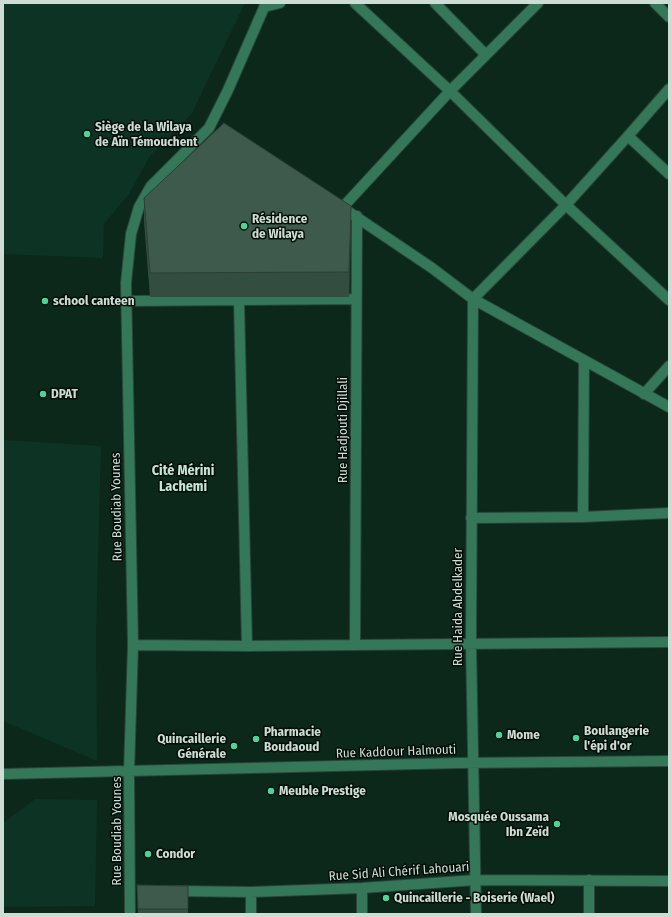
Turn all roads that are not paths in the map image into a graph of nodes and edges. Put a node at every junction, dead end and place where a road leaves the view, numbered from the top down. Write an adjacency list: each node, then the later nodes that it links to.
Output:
1 (280, 3): 6 (street)
2 (355, 3): 10 (street)
3 (435, 3): 8 (street)
4 (538, 3): 8 (street)
5 (655, 3): 7 (street)
6 (265, 5): 20 (street, Rue Boudiab Younes)
7 (669, 17)
8 (486, 55): 10 (street)
9 (669, 88): 11 (street)
10 (450, 91): 14 (street); 15 (street)
11 (628, 136): 12 (street); 14 (street)
12 (669, 174)
13 (330, 200): 15 (street)
14 (566, 205): 18 (street); 19 (street)
15 (343, 208): 16 (street)
16 (357, 216): 17 (street, Rue Hadjouti Djillali); 18 (street)
17 (356, 299): 21 (street); 31 (street, Rue Hadjouti Djillali)
18 (473, 299): 22 (street); 28 (street, Rue Haida Abdelkader)
19 (669, 300)
20 (126, 301): 21 (street); 30 (street, Rue Boudiab Younes)
21 (239, 301): 33 (street)
22 (584, 360): 24 (street); 27 (street)
23 (669, 366): 24 (street)
24 (644, 394): 25 (street)
25 (669, 407)
26 (669, 513): 27 (street)
27 (583, 517): 28 (street)
28 (471, 518): 32 (street, Rue Haida Abdelkader)
29 (669, 642): 32 (street)
30 (133, 644): 33 (street); 36 (street, Rue Boudiab Younes)
31 (355, 644): 32 (street); 33 (street)
32 (470, 644): 35 (street, Rue Haida Abdelkader)
33 (247, 646)
34 (669, 761): 35 (street, Rue Kaddour Halmouti)
35 (474, 763): 36 (street, Rue Kaddour Halmouti); 38 (street, Rue Haida Abdelkader)
36 (129, 772): 37 (street, Rue Kaddour Halmouti); 44 (street, Rue Boudiab Younes)
37 (3, 774)
38 (476, 880): 39 (street, Rue Sid Ali Chérif Lahouari); 41 (street, Rue Sid Ali Chérif Lahouari); 47 (street, Rue Haida Abdelkader)
39 (589, 880): 40 (street, Rue Sid Ali Chérif Lahouari); 48 (street)
40 (669, 881)
41 (362, 888): 43 (street, Rue Sid Ali Chérif Lahouari); 46 (street)
42 (168, 891): 43 (street, Rue Sid Ali Chérif Lahouari)
43 (251, 892): 45 (street)
44 (130, 914)
45 (251, 914)
46 (362, 914)
47 (476, 914)
48 (590, 914)

